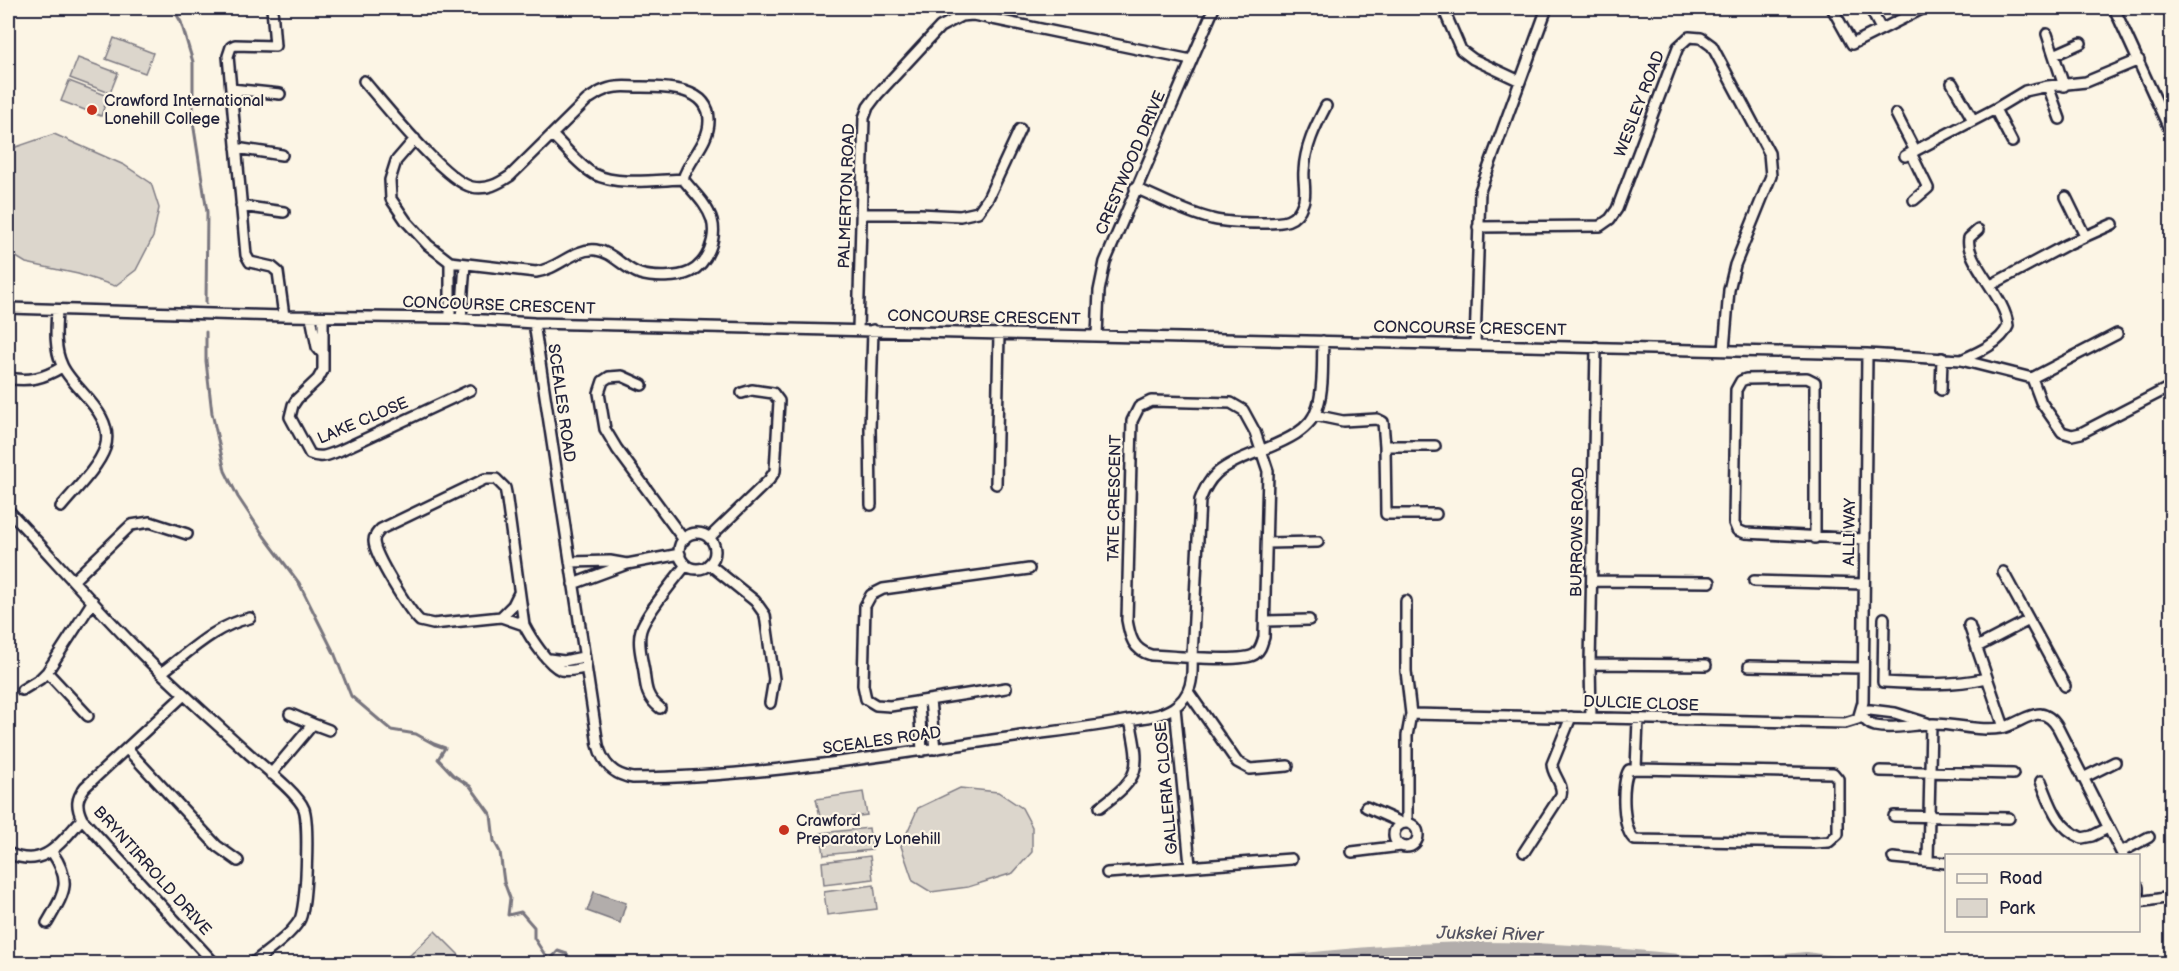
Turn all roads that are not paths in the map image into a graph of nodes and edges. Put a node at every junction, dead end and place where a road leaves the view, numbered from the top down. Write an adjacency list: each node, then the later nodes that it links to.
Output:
1 (272, 8): 20 (street)
2 (1214, 8): 13 (street, CRESTWOOD DRIVE)
3 (1443, 8): 16 (street)
4 (1547, 8): 16 (street)
5 (1832, 8): 9 (street)
6 (1870, 8): 9 (street)
7 (1924, 8): 9 (street)
8 (2114, 8): 14 (street)
9 (1881, 29)
10 (2047, 34): 12 (street)
11 (2081, 43): 12 (street)
12 (2054, 55): 19 (street)
13 (1191, 60): 36 (street, CRESTWOOD DRIVE); 41 (street, PALMERTON ROAD)
14 (2139, 60): 19 (street); 28 (street)
15 (364, 81): 30 (street)
16 (1520, 81): 43 (street)
17 (1952, 83): 26 (street)
18 (2048, 86): 19 (street); 23 (street); 25 (street)
19 (2064, 86)
20 (231, 89): 21 (street); 32 (street)
21 (280, 94)
22 (1326, 106): 36 (street)
23 (1995, 109): 26 (street); 31 (street)
24 (1896, 114): 33 (street)
25 (2060, 119)
26 (1973, 120): 33 (street)
27 (1020, 129): 41 (street)
28 (2170, 129)
29 (553, 136): 30 (street); 35 (street); 35 (street)
30 (415, 139): 46 (street)
31 (2012, 142)
32 (236, 148): 34 (street); 39 (street)
33 (1910, 153): 38 (street)
34 (282, 155)
35 (682, 179): 47 (street)
36 (1135, 188): 61 (street, CRESTWOOD DRIVE)
37 (2066, 197): 45 (street)
38 (1914, 200)
39 (241, 206): 40 (street); 51 (street)
40 (284, 212)
41 (861, 214): 57 (street, PALMERTON ROAD)
42 (2113, 224): 45 (street)
43 (1478, 226): 63 (street); 65 (street, WESLEY ROAD)
44 (1978, 230): 48 (street)
45 (2085, 236): 48 (street)
46 (450, 262): 47 (street); 54 (street)
47 (465, 264): 55 (street)
48 (1991, 285): 69 (street)
49 (8, 308): 50 (street, CONCOURSE CRESCENT)
50 (57, 310): 51 (street, CONCOURSE CRESCENT); 70 (street)
51 (284, 316): 52 (street, CONCOURSE CRESCENT)
52 (311, 317): 53 (street, CONCOURSE CRESCENT); 66 (street)
53 (323, 317): 54 (street, CONCOURSE CRESCENT); 66 (street, LAKE CLOSE)
54 (450, 318): 55 (street, CONCOURSE CRESCENT)
55 (462, 319): 56 (street, CONCOURSE CRESCENT)
56 (534, 323): 57 (street, CONCOURSE CRESCENT); 95 (street, SCEALES ROAD)
57 (858, 329): 58 (street, CONCOURSE CRESCENT)
58 (873, 330): 59 (street, CONCOURSE CRESCENT); 83 (street)
59 (999, 333): 61 (street, CONCOURSE CRESCENT); 82 (street)
60 (2117, 334): 72 (street)
61 (1097, 335): 62 (street, CONCOURSE CRESCENT)
62 (1323, 341): 63 (street, CONCOURSE CRESCENT); 78 (street)
63 (1475, 345): 64 (street, CONCOURSE CRESCENT)
64 (1596, 347): 65 (street, CONCOURSE CRESCENT); 102 (street, BURROWS ROAD)
65 (1724, 350): 67 (street, CONCOURSE CRESCENT)
66 (322, 353): 75 (street, LAKE CLOSE)
67 (1867, 354): 68 (street, CONCOURSE CRESCENT); 90 (street, ALLI WAY)
68 (1942, 358): 69 (street, CONCOURSE CRESCENT); 76 (street)
69 (1961, 360): 72 (street, CONCOURSE CRESCENT)
70 (62, 367): 71 (street); 84 (street)
71 (8, 378)
72 (2032, 378): 74 (street)
73 (642, 385): 91 (street)
74 (2172, 386)
75 (470, 390)
76 (1941, 390)
77 (742, 393): 88 (street)
78 (1314, 416): 79 (street); 81 (street)
79 (1385, 446): 80 (street); 86 (street)
80 (1435, 446)
81 (1260, 450): 93 (street); 120 (street); 120 (street, TATE CRESCENT)
82 (996, 484)
83 (871, 505)
84 (61, 507)
85 (8, 510): 101 (street)
86 (1436, 514)
87 (187, 534): 101 (street)
88 (709, 538): 91 (street); 97 (street)
89 (1815, 538): 89 (street); 90 (street)
90 (1864, 538): 106 (street, ALLI WAY)
91 (684, 540): 94 (street)
92 (1318, 542): 93 (street)
93 (1267, 543): 114 (street)
94 (680, 554): 96 (street); 98 (street)
95 (570, 562): 96 (street); 105 (street, SCEALES ROAD)
96 (627, 564): 105 (street)
97 (709, 564): 98 (street); 137 (street)
98 (686, 565): 139 (street)
99 (1029, 569): 136 (street)
100 (2003, 572): 113 (street)
101 (74, 580): 108 (street)
102 (1593, 581): 104 (street); 122 (street, BURROWS ROAD)
103 (1754, 581): 106 (street)
104 (1710, 582)
105 (573, 584): 119 (street, SCEALES ROAD)
106 (1864, 584): 126 (street, ALLI WAY)
107 (519, 592): 110 (street); 110 (street); 116 (street)
108 (93, 601): 127 (street); 128 (street)
109 (1406, 601): 142 (street)
110 (501, 617): 116 (street)
111 (250, 618): 128 (street)
112 (1884, 618): 129 (street)
113 (2029, 620): 118 (street); 130 (street)
114 (1265, 621): 115 (street); 120 (street)
115 (1309, 621)
116 (524, 625): 121 (street)
117 (1969, 626): 118 (street)
118 (1977, 647): 129 (street)
119 (583, 657): 121 (street); 125 (street, SCEALES ROAD)
120 (1192, 657): 133 (street)
121 (549, 659): 125 (street)
122 (1590, 664): 123 (street); 145 (street, BURROWS ROAD)
123 (1706, 665)
124 (1749, 666): 126 (street)
125 (585, 668): 154 (street, SCEALES ROAD)
126 (1863, 668): 140 (street, ALLI WAY)
127 (47, 672): 132 (street); 143 (street)
128 (161, 673): 134 (street)
129 (1987, 678): 150 (street)
130 (2065, 686)
131 (1006, 688): 135 (street)
132 (22, 690)
133 (1189, 693): 138 (street, SCEALES ROAD); 156 (street)
134 (184, 695): 152 (street, BRYNTIRROLD DRIVE); 160 (street)
135 (930, 700): 136 (street); 153 (street)
136 (919, 702): 154 (street)
137 (770, 703)
138 (1174, 707): 146 (street, SCEALES ROAD); 184 (street, GALLERIA CLOSE)
139 (660, 708)
140 (1862, 712): 147 (street, DULCIE CLOSE); 149 (street); 149 (street)
141 (290, 714): 148 (street)
142 (1411, 714): 144 (street, DULCIE CLOSE); 170 (street)
143 (88, 716)
144 (1571, 717): 145 (street, DULCIE CLOSE); 176 (street)
145 (1592, 717): 147 (street, DULCIE CLOSE)
146 (1130, 720): 153 (street, SCEALES ROAD); 164 (street, GALLERIA CLOSE)
147 (1638, 720): 157 (street)
148 (313, 723): 151 (street); 160 (street)
149 (1931, 724): 150 (street); 159 (street)
150 (2004, 728): 162 (street)
151 (329, 730)
152 (127, 748): 169 (street, BRYNTIRROLD DRIVE); 181 (street)
153 (935, 749): 154 (street, SCEALES ROAD)
154 (922, 751)
155 (2115, 762): 162 (street)
156 (1288, 766)
157 (1636, 769): 157 (street)
158 (1880, 771): 159 (street)
159 (1929, 772): 161 (street); 167 (street)
160 (271, 774): 190 (street)
161 (2013, 774)
162 (2083, 778): 171 (street)
163 (2042, 781): 171 (street)
164 (1100, 807)
165 (1366, 807): 170 (street)
166 (1894, 816): 167 (street)
167 (1928, 817): 168 (street); 182 (street)
168 (2009, 818)
169 (82, 819): 174 (street); 189 (street, BRYNTIRROLD DRIVE)
170 (1405, 823): 173 (street); 173 (street)
171 (2108, 828): 178 (street)
172 (2149, 837): 178 (street)
173 (1401, 846): 175 (street)
174 (52, 852): 177 (street); 188 (street)
175 (1352, 852)
176 (1524, 852)
177 (8, 853)
178 (2122, 854)
179 (1893, 858): 182 (street)
180 (1291, 859): 184 (street, GALLERIA CLOSE)
181 (238, 861)
182 (1928, 861): 183 (street)
183 (1945, 862)
184 (1190, 865): 185 (street, GALLERIA CLOSE)
185 (1107, 873)
186 (2172, 897): 187 (street)
187 (2140, 901)
188 (47, 923)
189 (215, 963)
190 (252, 963)

